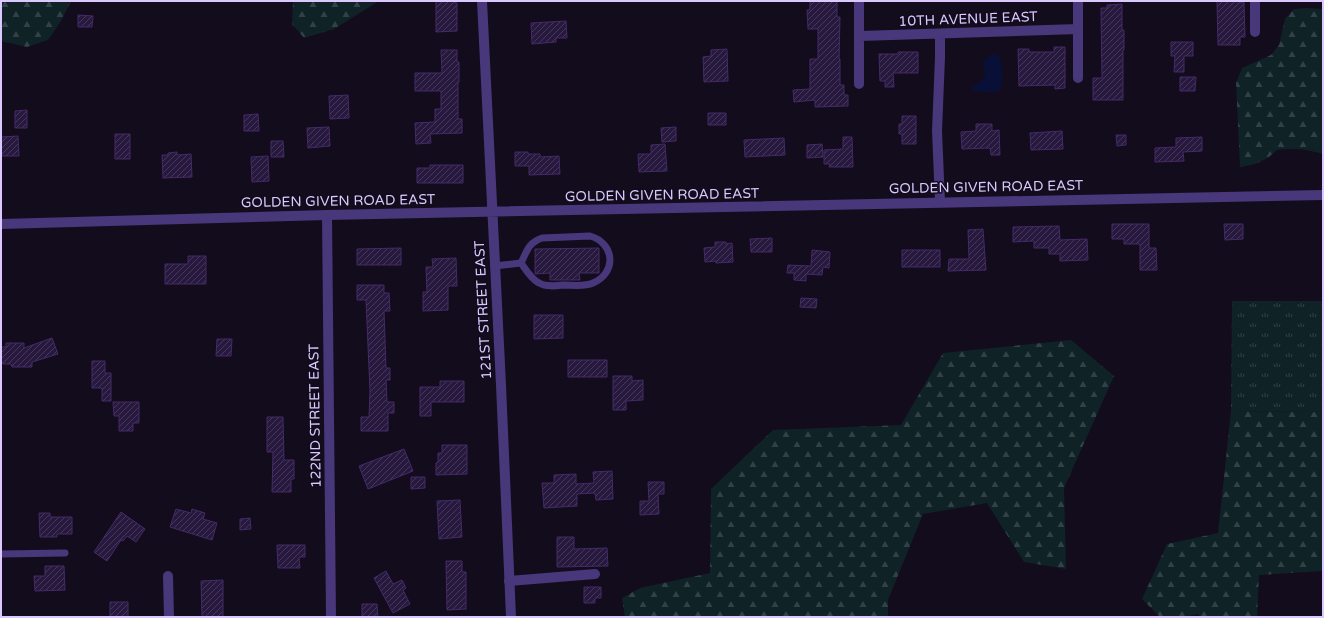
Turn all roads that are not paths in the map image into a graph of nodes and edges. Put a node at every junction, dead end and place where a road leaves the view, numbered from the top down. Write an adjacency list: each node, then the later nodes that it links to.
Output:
1 (482, 1): 13 (street, 121ST STREET EAST)
2 (859, 1): 8 (street)
3 (1078, 1): 5 (street)
4 (1255, 1): 6 (street)
5 (1078, 29): 7 (street, 10TH AVENUE EAST); 9 (street)
6 (1255, 32)
7 (940, 34): 8 (street, 10TH AVENUE EAST); 12 (street)
8 (860, 36): 10 (street)
9 (1078, 78)
10 (859, 84)
11 (1323, 194): 12 (street, GOLDEN GIVEN ROAD EAST)
12 (940, 202): 13 (street, GOLDEN GIVEN ROAD EAST)
13 (492, 212): 14 (street, GOLDEN GIVEN ROAD EAST); 17 (street, 121ST STREET EAST)
14 (327, 215): 15 (street, GOLDEN GIVEN ROAD EAST); 24 (street, 122ND STREET EAST)
15 (1, 224)
16 (521, 262): 16 (lane); 17 (lane)
17 (494, 266): 22 (street, 121ST STREET EAST)
18 (65, 553): 19 (lane)
19 (1, 554)
20 (595, 574): 22 (street)
21 (168, 576): 23 (street)
22 (509, 581): 25 (street, 121ST STREET EAST)
23 (169, 617)
24 (331, 617)
25 (511, 617)

